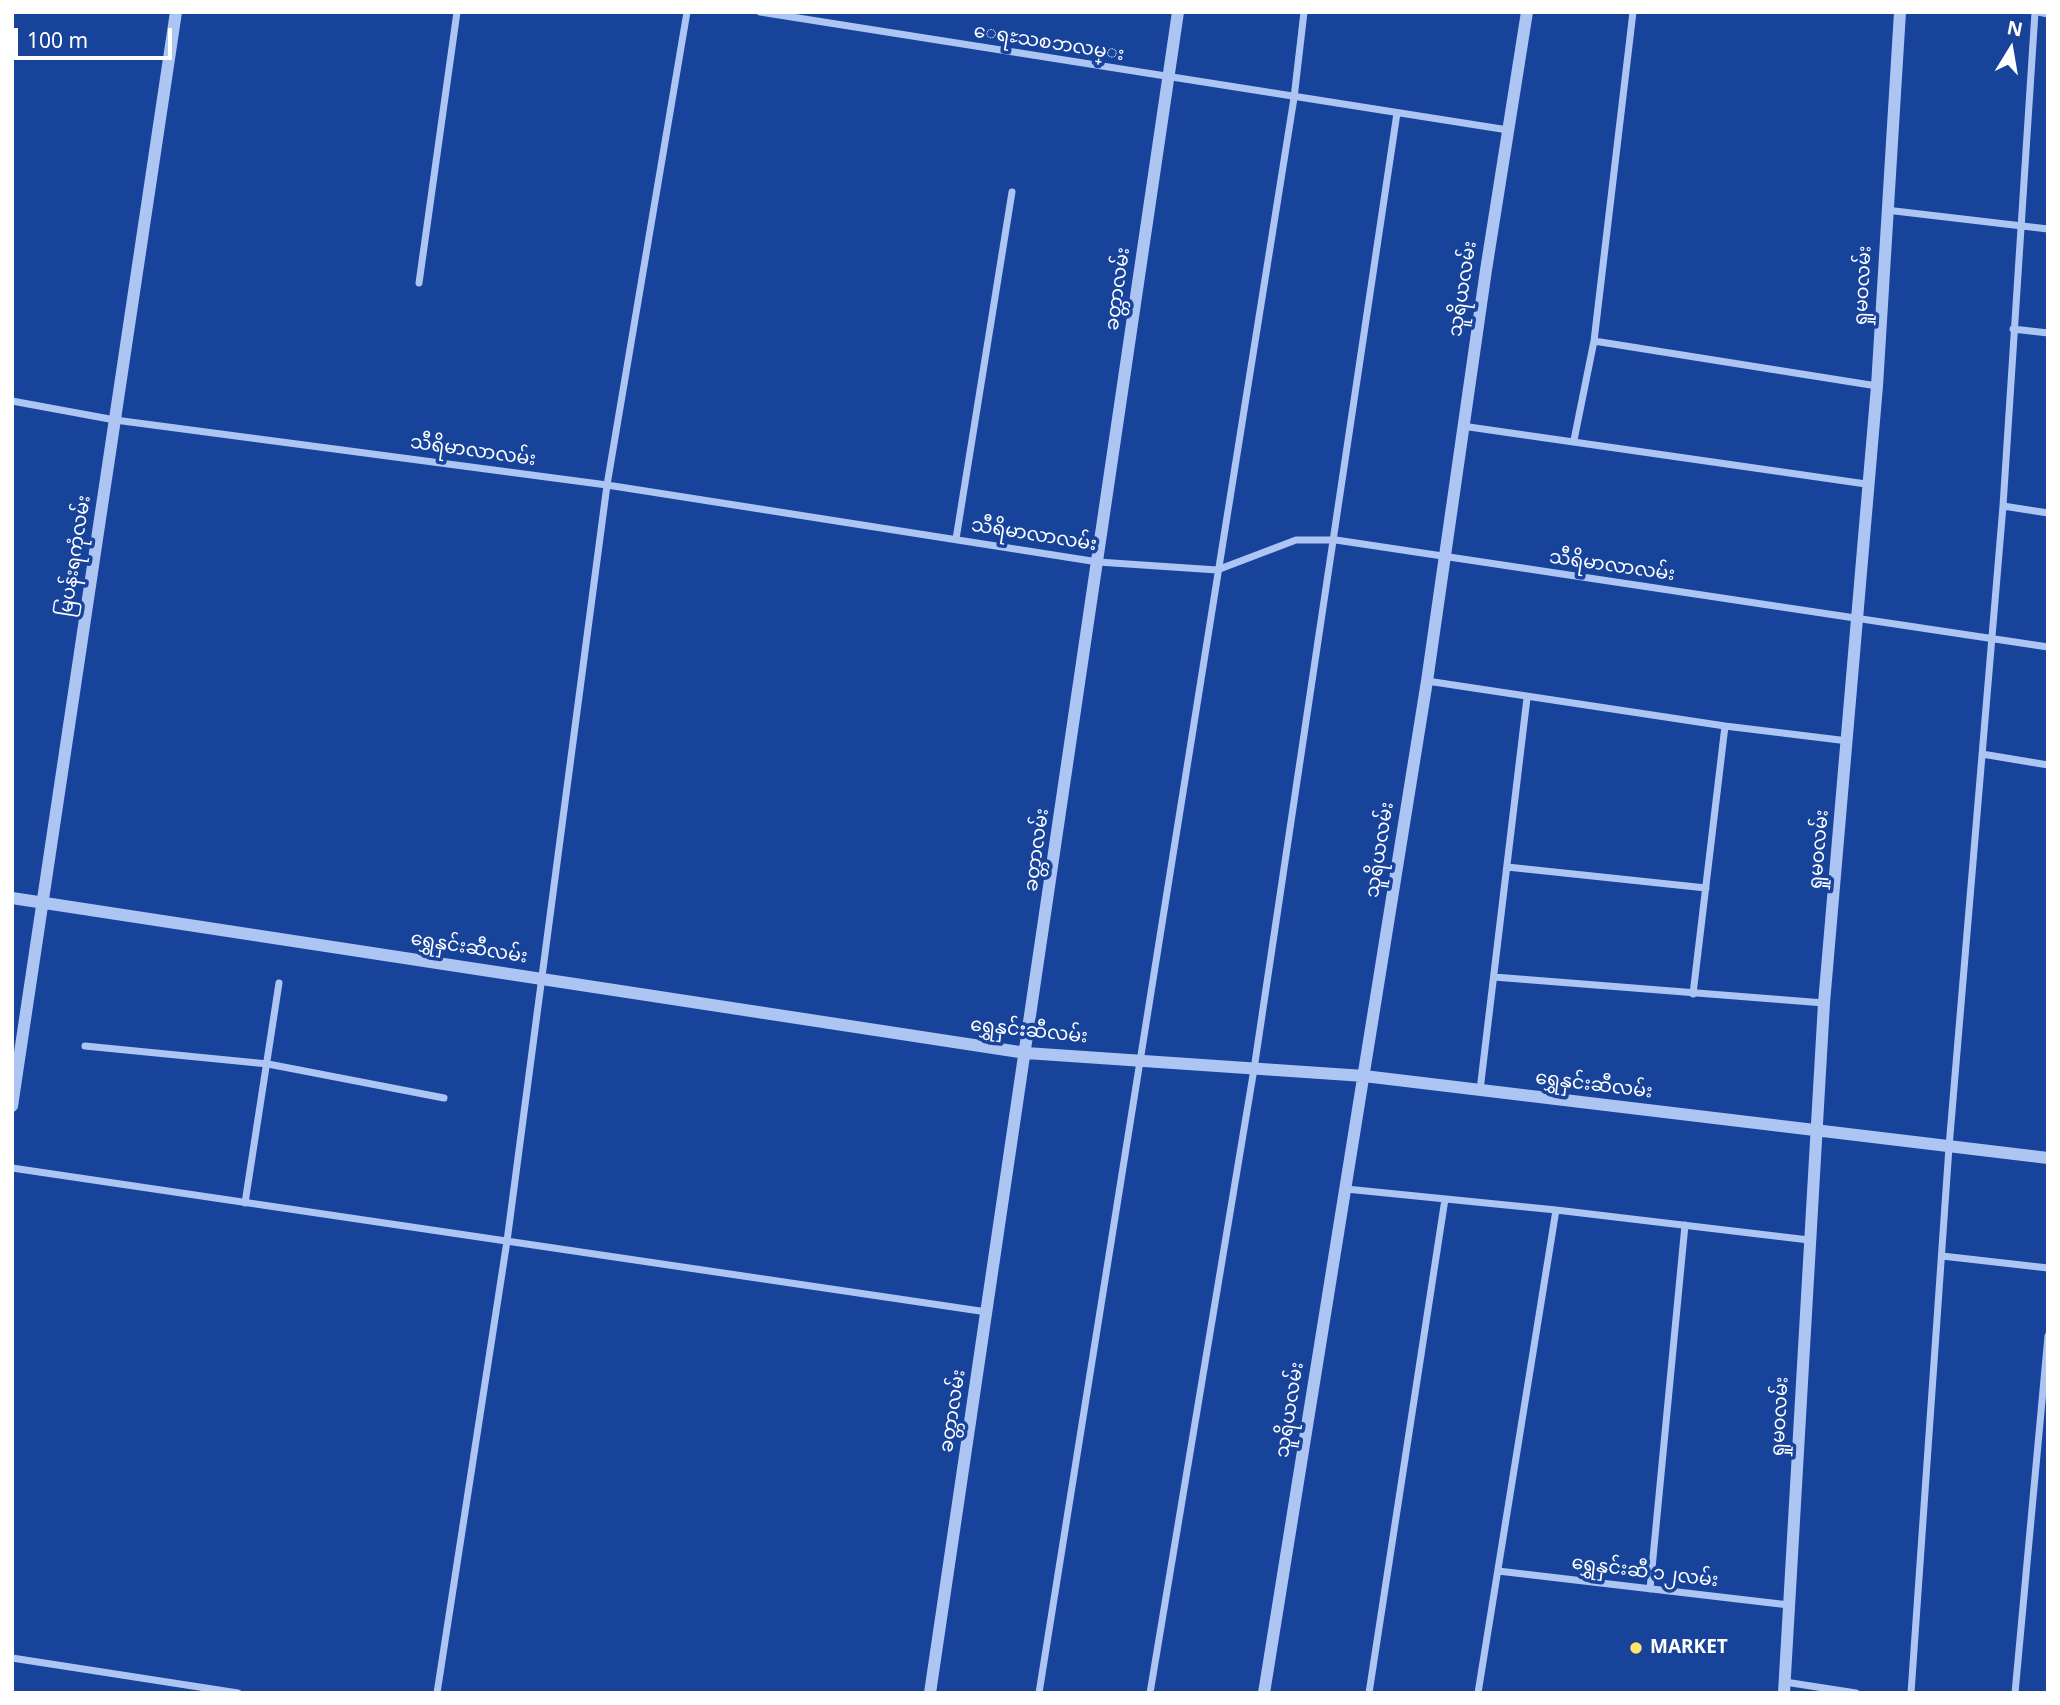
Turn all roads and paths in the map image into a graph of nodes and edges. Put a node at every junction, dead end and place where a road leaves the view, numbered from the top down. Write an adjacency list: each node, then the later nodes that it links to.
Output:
1 (176, 12): 26 (street, မြပန်းရကုံလမ်း)
2 (457, 12): 20 (street)
3 (687, 12): 30 (street)
4 (760, 12): 12 (street, ေရႊသစၥာလမ္း)
5 (1178, 12): 12 (street, ခတ္တာလမ်း)
6 (1304, 12): 13 (street)
7 (1527, 12): 15 (street, သူရိယလမ်း)
8 (1633, 12): 23 (street)
9 (1900, 12): 17 (street, ရှုမဝလမ်း)
10 (2036, 12): 11 (street); 18 (street)
11 (2048, 14)
12 (1167, 78): 13 (street, ေရႊသစၥာလမ္း); 36 (street, ခတ္တာလမ်း)
13 (1294, 97): 14 (street, ေရႊသစၥာလမ္း); 37 (street)
14 (1397, 113): 15 (street, ေရႊသစၥာလမ္း); 34 (street)
15 (1508, 130): 27 (street, သူရိယလမ်း)
16 (1012, 192): 33 (street)
17 (1886, 210): 18 (street); 24 (street, ရှုမဝလမ်း)
18 (2019, 224): 19 (street); 21 (street)
19 (2048, 229)
20 (419, 284)
21 (2013, 328): 22 (street); 31 (street)
22 (2048, 333)
23 (1594, 341): 24 (street); 28 (street)
24 (1877, 386): 29 (street, ရှုမဝလမ်း)
25 (12, 401): 26 (street, သီရိမာလာလမ်း)
26 (115, 419): 30 (street, သီရိမာလာလမ်း); 50 (street, မြပန်းရကုံလမ်း)
27 (1462, 426): 28 (street); 35 (street, သူရိယလမ်း)
28 (1574, 440): 29 (street)
29 (1866, 484): 38 (street, ရှုမဝလမ်း)
30 (607, 485): 33 (street, သီရိမာလာလမ်း); 52 (street)
31 (2003, 506): 32 (street); 39 (street)
32 (2048, 513)
33 (956, 539): 36 (street, သီရိမာလာလမ်း)
34 (1336, 540): 35 (street, သီရိမာလာလမ်း); 37 (street, သီရိမာလာလမ်း); 60 (street)
35 (1446, 558): 38 (street, သီရိမာလာလမ်း); 41 (street, သူရိယလမ်း)
36 (1098, 562): 37 (street, သီရိမာလာလမ်း); 57 (street, ခတ္တာလမ်း)
37 (1217, 569): 58 (street)
38 (1858, 617): 39 (street, သီရိမာလာလမ်း); 44 (street, ရှုမဝလမ်း)
39 (1993, 638): 40 (street, သီရိမာလာလမ်း); 45 (street)
40 (2048, 647)
41 (1427, 681): 42 (street); 61 (street, သူရိယလမ်း)
42 (1527, 698): 43 (street); 47 (street)
43 (1725, 726): 44 (street); 48 (street)
44 (1848, 741): 55 (street, ရှုမဝလမ်း)
45 (1982, 754): 46 (street); 66 (street)
46 (2048, 765)
47 (1507, 867): 48 (street); 51 (street)
48 (1706, 888): 54 (street)
49 (12, 898): 50 (street, ရွှေနှင်းဆီလမ်း)
50 (43, 902): 52 (street, ရွှေနှင်းဆီလမ်း); 64 (street, မြပန်းရကုံလမ်း)
51 (1494, 977): 54 (street); 62 (street)
52 (544, 979): 57 (street, ရွှေနှင်းဆီလမ်း); 75 (street)
53 (279, 983): 59 (street)
54 (1693, 994): 55 (street)
55 (1824, 1003): 65 (street, ရှုမဝလမ်း)
56 (85, 1046): 59 (street)
57 (1026, 1053): 58 (street, ရွှေနှင်းဆီလမ်း); 78 (street, ခတ္တာလမ်း)
58 (1139, 1061): 60 (street, ရွှေနှင်းဆီလမ်း); 88 (street)
59 (268, 1064): 63 (street); 71 (street)
60 (1254, 1069): 61 (street, ရွှေနှင်းဆီလမ်း); 89 (street)
61 (1364, 1076): 62 (street, ရွှေနှင်းဆီလမ်း); 69 (street, သူရိယလမ်း)
62 (1480, 1090): 65 (street, ရွှေနှင်းဆီလမ်း)
63 (444, 1098)
64 (12, 1106)
65 (1815, 1132): 66 (street, ရွှေနှင်းဆီလမ်း); 74 (street, ရှုမဝလမ်း)
66 (1949, 1147): 67 (street, ရွှေနှင်းဆီလမ်း); 76 (street)
67 (2048, 1158)
68 (12, 1168): 71 (street)
69 (1346, 1189): 70 (street); 90 (street, သူရိယလမ်း)
70 (1445, 1199): 72 (street); 91 (street)
71 (245, 1203): 75 (street)
72 (1556, 1210): 73 (street); 80 (street)
73 (1685, 1225): 74 (street); 81 (street)
74 (1809, 1240): 82 (street, ရှုမဝလမ်း)
75 (507, 1241): 78 (street); 86 (street)
76 (1942, 1256): 77 (street); 94 (street)
77 (2048, 1268)
78 (987, 1312): 87 (street, ခတ္တာလမ်း)
79 (2048, 1336): 95 (street)
80 (1498, 1571): 81 (street, ရွှေနှင်းဆီ ၁၂လမ်း); 92 (street)
81 (1650, 1589): 82 (street, ရွှေနှင်းဆီ ၁၂လမ်း)
82 (1789, 1605): 84 (street, ရှုမဝလမ်း)
83 (12, 1658): 85 (street)
84 (1784, 1687): 93 (street)
85 (238, 1693)
86 (437, 1693)
87 (930, 1693)
88 (1038, 1693)
89 (1150, 1693)
90 (1265, 1693)
91 (1369, 1693)
92 (1478, 1693)
93 (1856, 1693)
94 (1911, 1693)
95 (2015, 1693)

